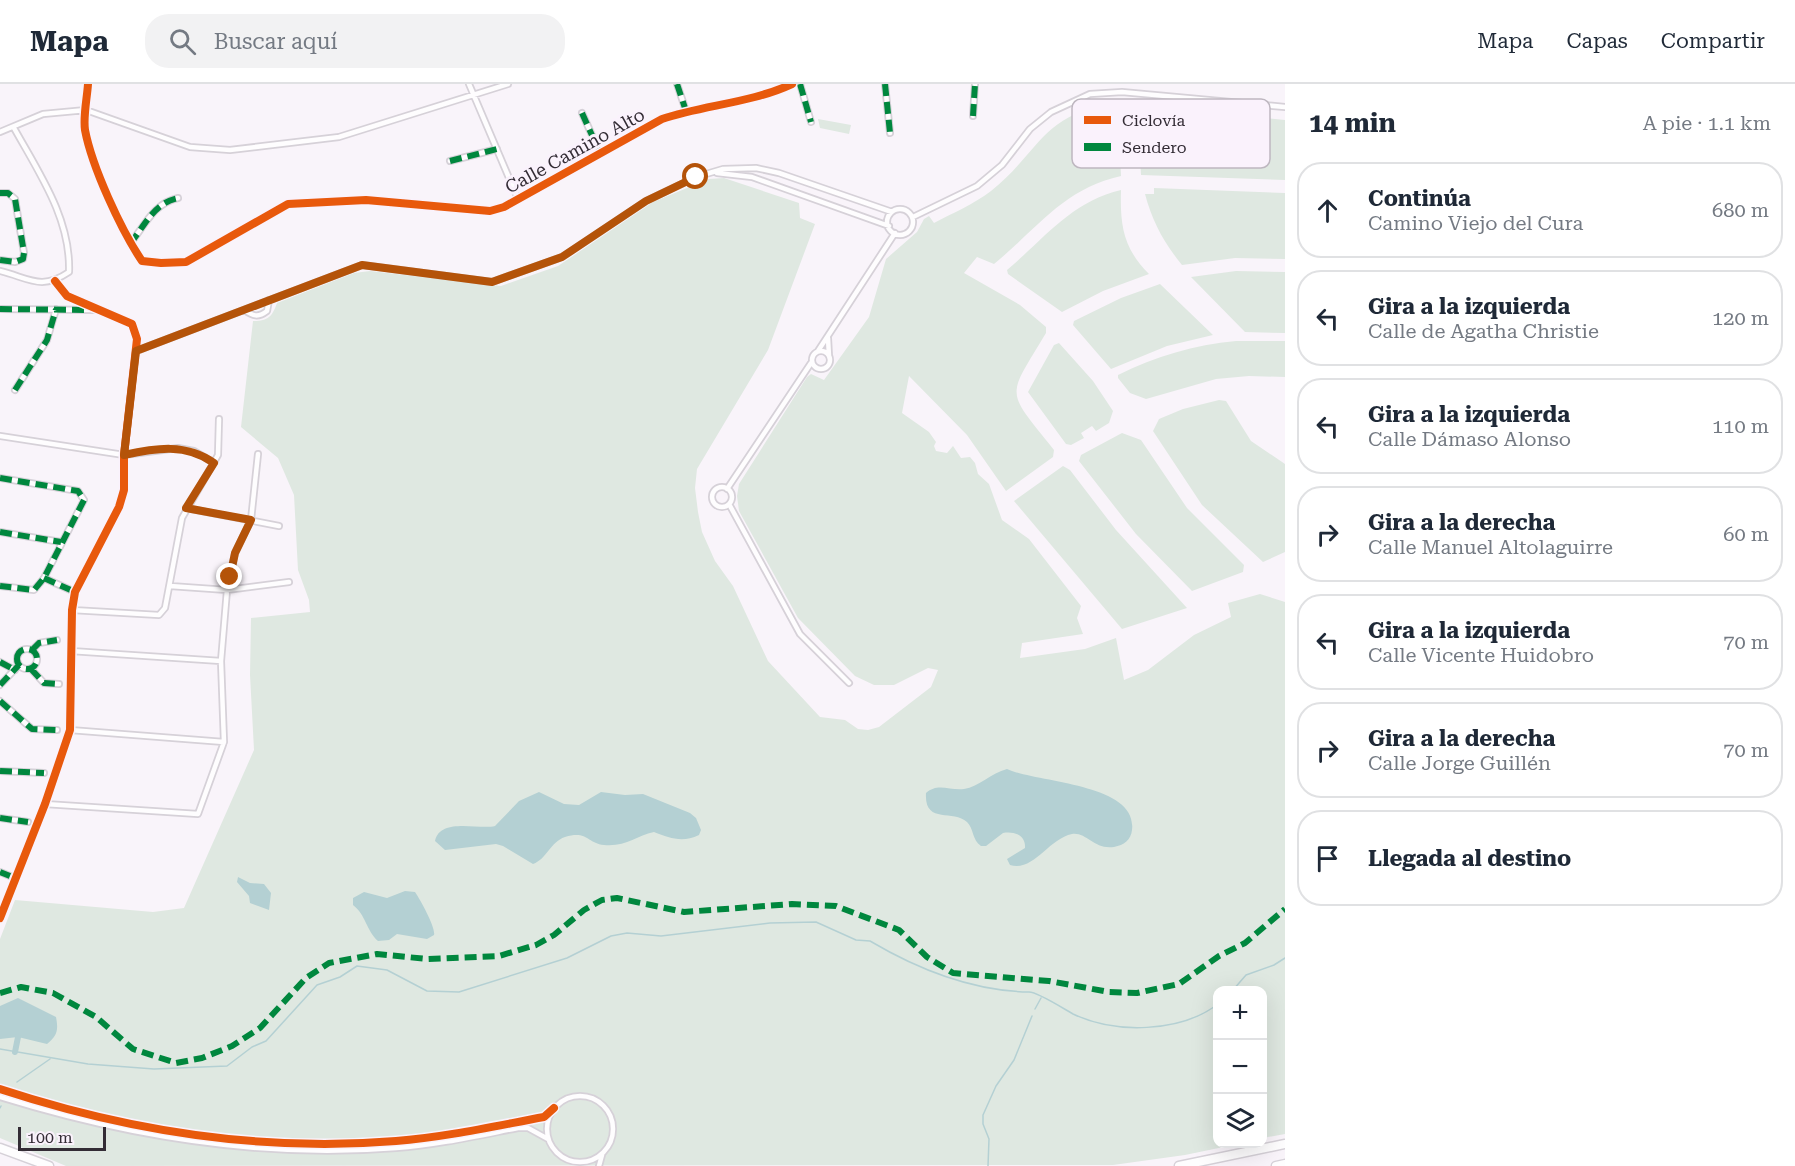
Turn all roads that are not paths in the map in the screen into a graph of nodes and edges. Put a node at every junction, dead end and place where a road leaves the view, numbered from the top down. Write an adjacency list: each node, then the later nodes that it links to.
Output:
1 (88, 84): 16 (street, Calle Camino Alto)
2 (470, 84): 10 (street)
3 (508, 84): 10 (street)
4 (677, 84): 17 (street)
5 (792, 84): 9 (street, Calle Camino Alto)
6 (800, 84): 20 (street)
7 (885, 84): 23 (street)
8 (975, 84): 19 (street)
9 (783, 86): 17 (street, Calle Camino Alto)
10 (474, 95): 16 (street); 24 (street)
11 (1075, 99): 12 (street)
12 (1198, 99)
13 (1072, 100): 32 (street)
14 (1270, 106): 15 (street)
15 (1285, 107)
16 (86, 110): 21 (street); 35 (street, Calle Camino Alto)
17 (686, 111): 25 (street, Calle Camino Alto)
18 (582, 113): 25 (street)
19 (973, 116)
20 (811, 122)
21 (14, 128): 22 (street); 38 (street)
22 (0, 132)
23 (890, 133)
24 (497, 149): 26 (street); 30 (street)
25 (600, 153): 30 (street, Calle Camino Alto)
26 (450, 161)
27 (708, 173): 31 (street); 33 (street); 39 (street)
28 (0, 193): 36 (street)
29 (178, 198): 35 (street)
30 (518, 199): 35 (street, Calle Camino Alto)
31 (892, 212): 32 (street); 33 (street)
32 (912, 217): 34 (street)
33 (889, 226): 34 (street)
34 (895, 233): 44 (street)
35 (130, 244)
36 (0, 260)
37 (0, 271): 38 (street)
38 (55, 281): 42 (street)
39 (269, 300): 43 (street); 43 (street)
40 (0, 309): 41 (street)
41 (56, 309): 42 (street); 51 (street)
42 (99, 310): 45 (street)
43 (244, 310): 45 (street)
44 (828, 336): 46 (street); 47 (street)
45 (136, 351): 55 (street)
46 (818, 351): 47 (street); 48 (street)
47 (829, 356): 49 (street)
48 (812, 363): 49 (street); 50 (street)
49 (816, 368): 50 (street)
50 (803, 376): 58 (street)
51 (15, 390)
52 (219, 419): 56 (street)
53 (0, 436): 55 (street)
54 (258, 454): 61 (street)
55 (124, 455): 56 (street); 70 (street)
56 (214, 463): 60 (street)
57 (0, 478): 64 (street)
58 (727, 489): 59 (street); 59 (street)
59 (729, 504): 79 (street)
60 (186, 508): 61 (street); 68 (street)
61 (251, 520): 62 (street); 69 (street)
62 (279, 526)
63 (0, 532): 64 (street)
64 (61, 542): 65 (street)
65 (44, 578): 67 (street); 70 (street)
66 (289, 582): 69 (street)
67 (0, 586)
68 (170, 586): 69 (street); 71 (street)
69 (226, 590): 75 (street)
70 (75, 592): 71 (street)
71 (72, 610): 74 (street)
72 (57, 640): 73 (street)
73 (32, 650): 77 (street); 78 (street)
74 (71, 651): 75 (street); 84 (street)
75 (221, 661): 85 (street)
76 (0, 662): 77 (street)
77 (17, 668): 78 (street); 81 (street)
78 (31, 669): 80 (street)
79 (849, 683)
80 (59, 684)
81 (0, 685)
82 (0, 701): 83 (street)
83 (57, 730)
84 (70, 730): 85 (street); 88 (street)
85 (224, 742): 88 (street)
86 (0, 771): 87 (street)
87 (44, 773)
88 (45, 804): 93 (street)
89 (0, 818): 90 (street)
90 (28, 822)
91 (0, 872): 92 (street)
92 (10, 876)
93 (2, 908): 94 (street)
94 (0, 918)
95 (0, 1089): 97 (street)
96 (0, 1097): 98 (street)
97 (554, 1108): 98 (street); 101 (street)
98 (548, 1139): 102 (street)
99 (1285, 1144): 107 (highway)
100 (0, 1148): 104 (highway)
101 (602, 1155): 102 (street); 106 (street)
102 (575, 1162): 105 (street)
103 (1285, 1164): 108 (highway)
104 (49, 1166)
105 (580, 1166)
106 (599, 1166)
107 (1179, 1166)
108 (1276, 1166)

